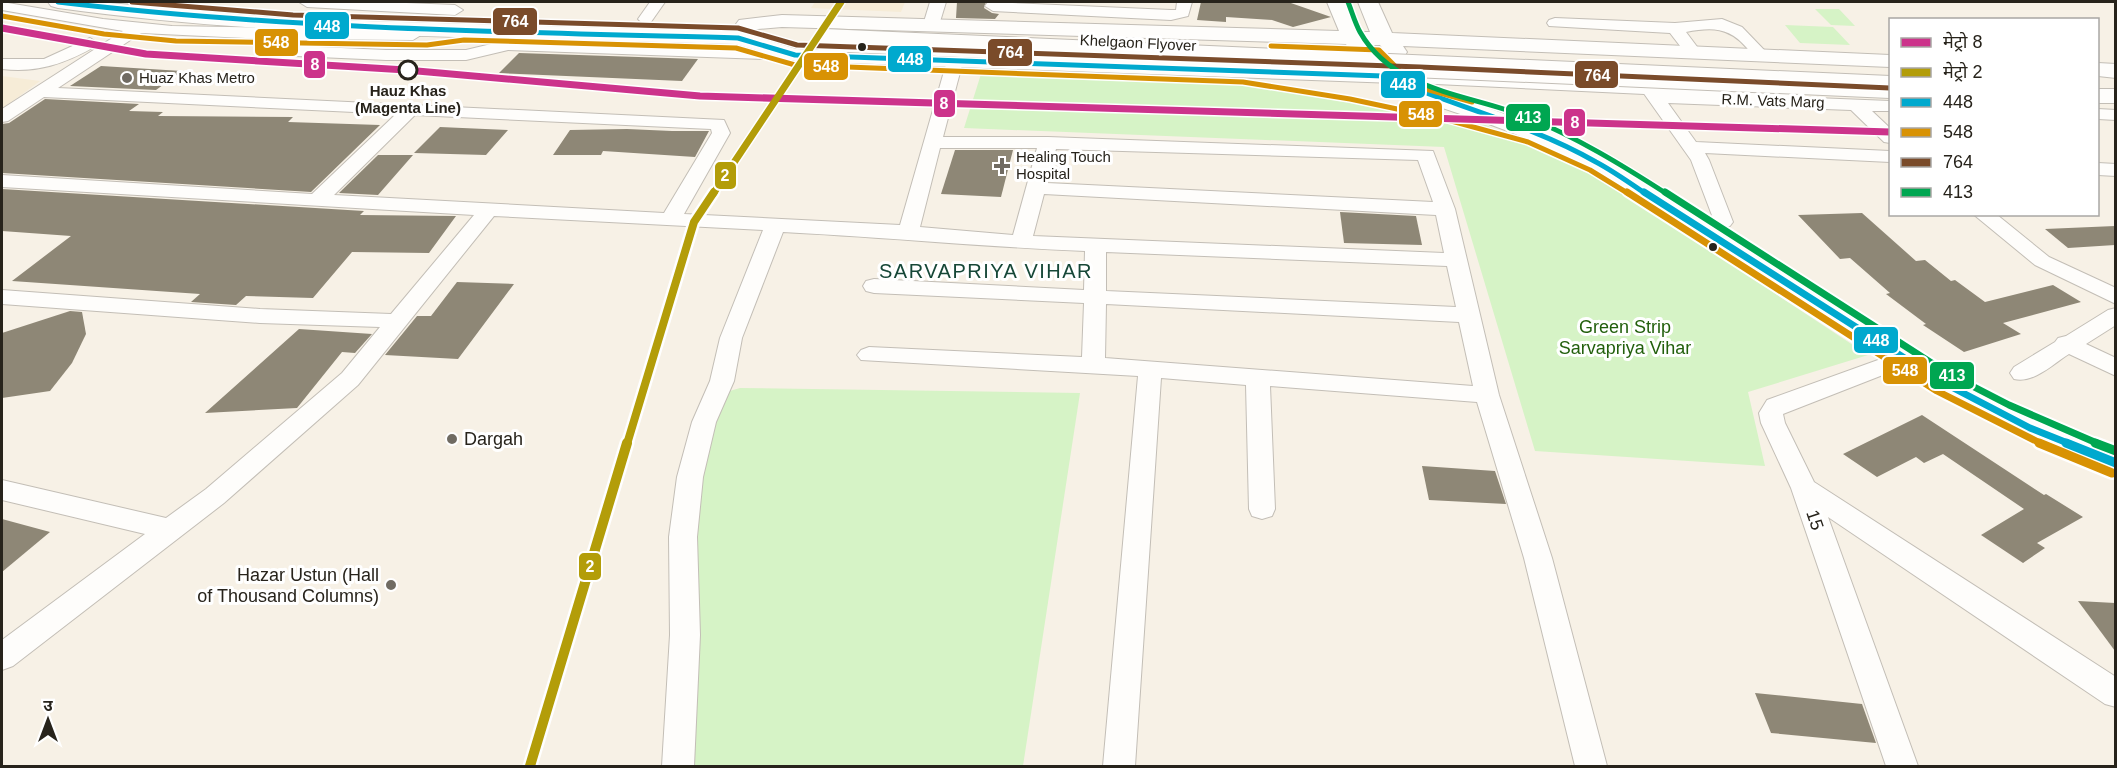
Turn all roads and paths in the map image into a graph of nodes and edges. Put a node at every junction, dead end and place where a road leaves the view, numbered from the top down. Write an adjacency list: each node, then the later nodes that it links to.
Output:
1 (58, 2): 13 (main road)
2 (130, 2): 13 (main road)
3 (307, 2): 11 (street)
4 (657, 2): 14 (street)
5 (938, 2): 17 (street)
6 (994, 2): 7 (street)
7 (1184, 2)
8 (1368, 2): 26 (main road)
9 (1338, 4): 24 (main road); 25 (main road)
10 (5, 7): 16 (street)
11 (449, 12): 13 (main road); 14 (main road); 20 (main road); 22 (street); 27 (main road)
12 (1392, 12): 28 (main road)
13 (210, 14)
14 (646, 20): 20 (main road)
15 (1555, 23): 19 (street)
16 (119, 25): 18 (street); 36 (street)
17 (931, 25): 20 (main road); 21 (main road)
18 (138, 28): 22 (street); 37 (street)
19 (1675, 28): 30 (street); 31 (street)
20 (742, 31): 23 (main road, Khelgaon Flyover); 32 (main road)
21 (1170, 32): 24 (main road); 38 (main road)
22 (276, 33): 27 (street)
23 (827, 35): 42 (main road, Khelgaon Flyover); 47 (main road, Khelgaon Flyover, bridge)
24 (1287, 36): 25 (main road)
25 (1354, 38): 26 (main road); 43 (main road)
26 (1384, 40): 28 (main road); 44 (main road)
27 (508, 45): 32 (street)
28 (1519, 46): 29 (main road)
29 (1610, 49): 30 (main road); 48 (main road)
30 (1693, 52): 31 (main road)
31 (1761, 55): 34 (main road)
32 (795, 56): 33 (main road)
33 (955, 61): 38 (main road); 63 (street)
34 (1889, 61)
35 (2, 64): 36 (street)
36 (44, 66): 37 (street)
37 (78, 69): 49 (street)
38 (1169, 69): 41 (main road)
39 (2099, 70): 40 (main road)
40 (2115, 71)
41 (1244, 72): 43 (main road); 61 (main road)
42 (1889, 75)
43 (1383, 76): 44 (main road); 61 (main road)
44 (1420, 77): 48 (main road); 76 (main road)
45 (2099, 82): 46 (main road)
46 (2115, 83)
47 (1889, 87)
48 (1646, 91): 52 (main road); 53 (street, R.M. Vats Marg); 65 (street)
49 (42, 92): 57 (street); 60 (street)
50 (2099, 96): 51 (main road)
51 (2115, 96)
52 (1889, 98)
53 (1856, 105): 54 (street, R.M. Vats Marg); 62 (street)
54 (1889, 106)
55 (2099, 106): 56 (main road)
56 (2115, 107)
57 (410, 110): 71 (street); 75 (street)
58 (2099, 114): 59 (street)
59 (2115, 115)
60 (2, 117)
61 (1532, 132): 86 (main road)
62 (1889, 137)
63 (933, 142): 64 (street); 78 (street)
64 (1048, 143): 70 (street); 72 (street)
65 (1691, 147): 66 (street); 76 (street)
66 (1889, 157)
67 (2099, 169): 68 (street)
68 (2115, 170)
69 (2, 181): 71 (street)
70 (1036, 188): 72 (street); 79 (street)
71 (317, 200): 73 (street)
72 (1445, 209): 81 (street)
73 (489, 210): 75 (street); 89 (street)
74 (1986, 216): 85 (street)
75 (670, 219): 77 (street)
76 (1723, 222): 86 (main road)
77 (775, 226): 78 (street); 107 (street)
78 (908, 232): 79 (street)
79 (1021, 242): 80 (street)
80 (1096, 246): 81 (street); 84 (street)
81 (1456, 260): 87 (street)
82 (874, 286): 84 (street)
83 (2, 297): 89 (street)
84 (1094, 297): 87 (street); 93 (street)
85 (2115, 297)
86 (1826, 302): 92 (main road)
87 (1469, 315): 98 (street)
88 (2115, 315): 90 (street)
89 (396, 321): 104 (street)
90 (2066, 343): 94 (street); 96 (street)
91 (869, 355): 93 (street)
92 (1910, 356): 99 (main road); 100 (main road); 101 (street, 15)
93 (1093, 365): 95 (street)
94 (2115, 368)
95 (1150, 370): 97 (street); 108 (street)
96 (2022, 373)
97 (1258, 379): 98 (street); 103 (street)
98 (1487, 395): 109 (street)
99 (2115, 452)
100 (2115, 464)
101 (1804, 488): 106 (street); 110 (street, 15)
102 (2, 490): 104 (street)
103 (1262, 509)
104 (172, 530): 105 (street)
105 (2, 657)
106 (2115, 694)
107 (678, 766)
108 (1119, 766)
109 (1591, 766)
110 (1902, 766)

